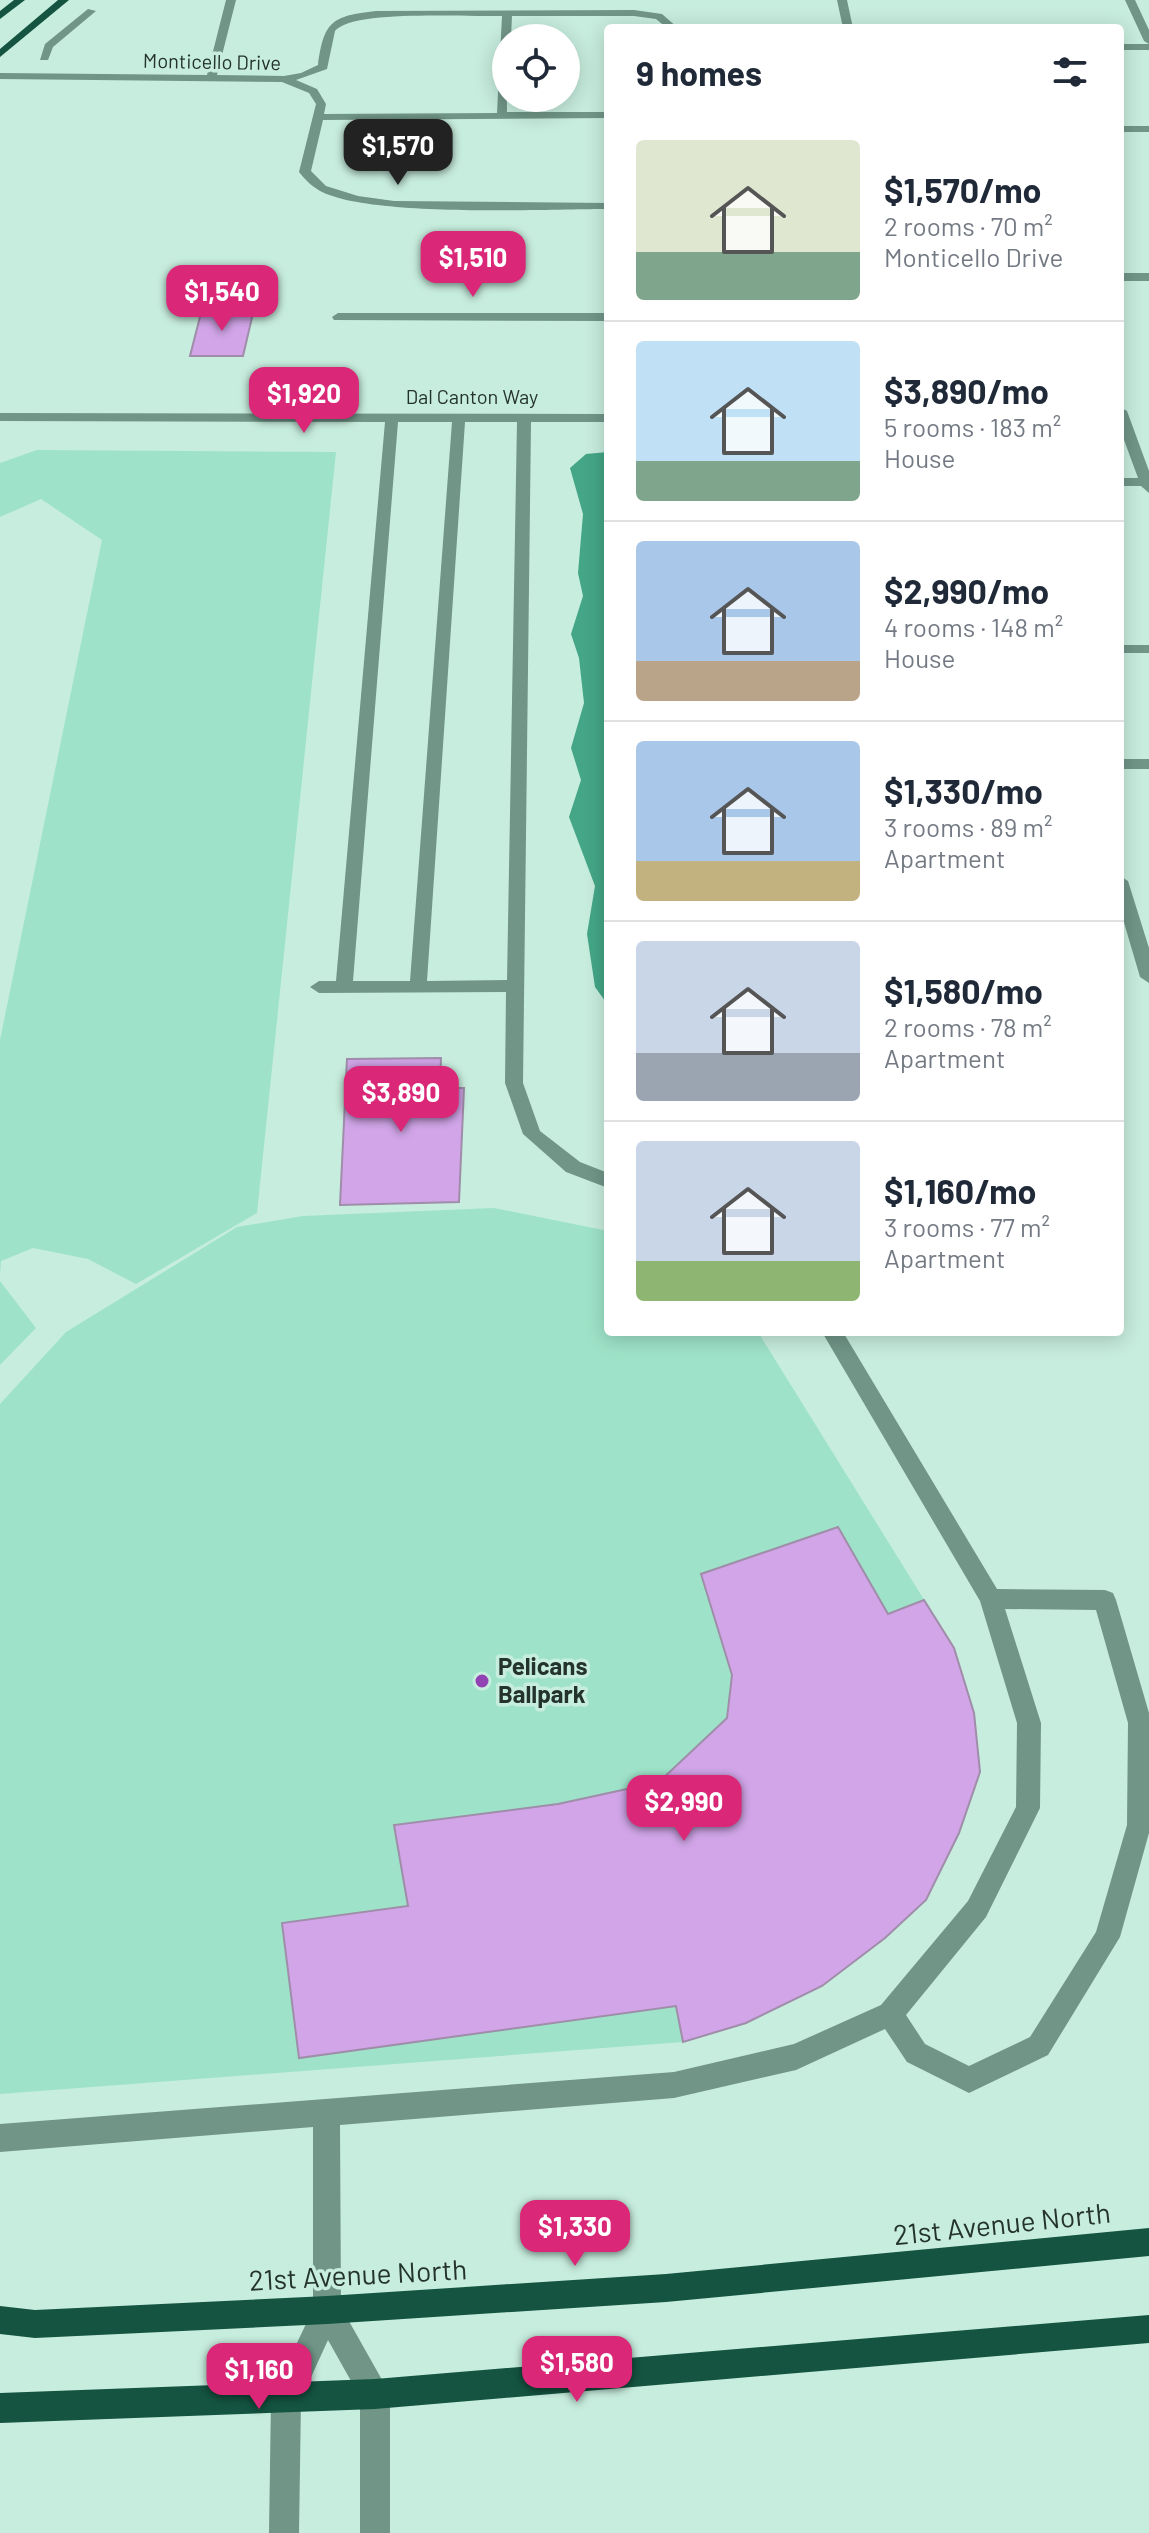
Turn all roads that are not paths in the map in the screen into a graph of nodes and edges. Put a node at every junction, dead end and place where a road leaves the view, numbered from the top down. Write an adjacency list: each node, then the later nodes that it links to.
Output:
1 (20, 0): 8 (main road)
2 (64, 0): 13 (main road)
3 (231, 0): 16 (street)
4 (842, 0): 10 (street)
5 (1130, 0): 11 (street)
6 (91, 11): 14 (street)
7 (507, 13): 9 (street); 17 (street); 19 (street)
8 (0, 16)
9 (668, 24)
10 (847, 24)
11 (1149, 44): 12 (street)
12 (1124, 47)
13 (0, 54)
14 (44, 58)
15 (0, 76): 16 (street, Monticello Drive)
16 (211, 78): 17 (street, Monticello Drive)
17 (284, 79): 20 (street, Monticello Drive)
18 (604, 115): 19 (street)
19 (502, 116): 20 (street)
20 (318, 117): 23 (street)
21 (1124, 129): 22 (street)
22 (1149, 129)
23 (604, 206)
24 (1124, 277): 25 (street)
25 (1149, 277)
26 (338, 317): 27 (street)
27 (604, 317)
28 (0, 417): 29 (street, Dal Canton Way)
29 (392, 417): 30 (street, Dal Canton Way); 45 (street)
30 (459, 417): 31 (street, Dal Canton Way); 46 (street)
31 (524, 418): 32 (street, Dal Canton Way); 43 (street)
32 (604, 418)
33 (1124, 419): 34 (street)
34 (1143, 456): 36 (street)
35 (1124, 482): 36 (street)
36 (1148, 485)
37 (1124, 649): 38 (street)
38 (1149, 649)
39 (1124, 764): 40 (street)
40 (1149, 764)
41 (1124, 894): 42 (street)
42 (1149, 977)
43 (516, 986): 46 (street); 47 (street)
44 (319, 987): 45 (street)
45 (344, 987): 46 (street)
46 (418, 987)
47 (604, 1179)
48 (834, 1336): 49 (street)
49 (991, 1599): 50 (street); 50 (street)
50 (890, 2014): 51 (street)
51 (326, 2112): 52 (street); 54 (street)
52 (0, 2138)
53 (1149, 2242): 54 (main road, 21st Avenue North)
54 (327, 2310): 55 (main road, 21st Avenue North); 57 (street); 58 (street)
55 (0, 2320)
56 (1149, 2329): 57 (main road)
57 (375, 2394): 58 (main road); 61 (street)
58 (286, 2398): 59 (main road); 60 (street)
59 (0, 2408)
60 (284, 2533)
61 (375, 2533)

